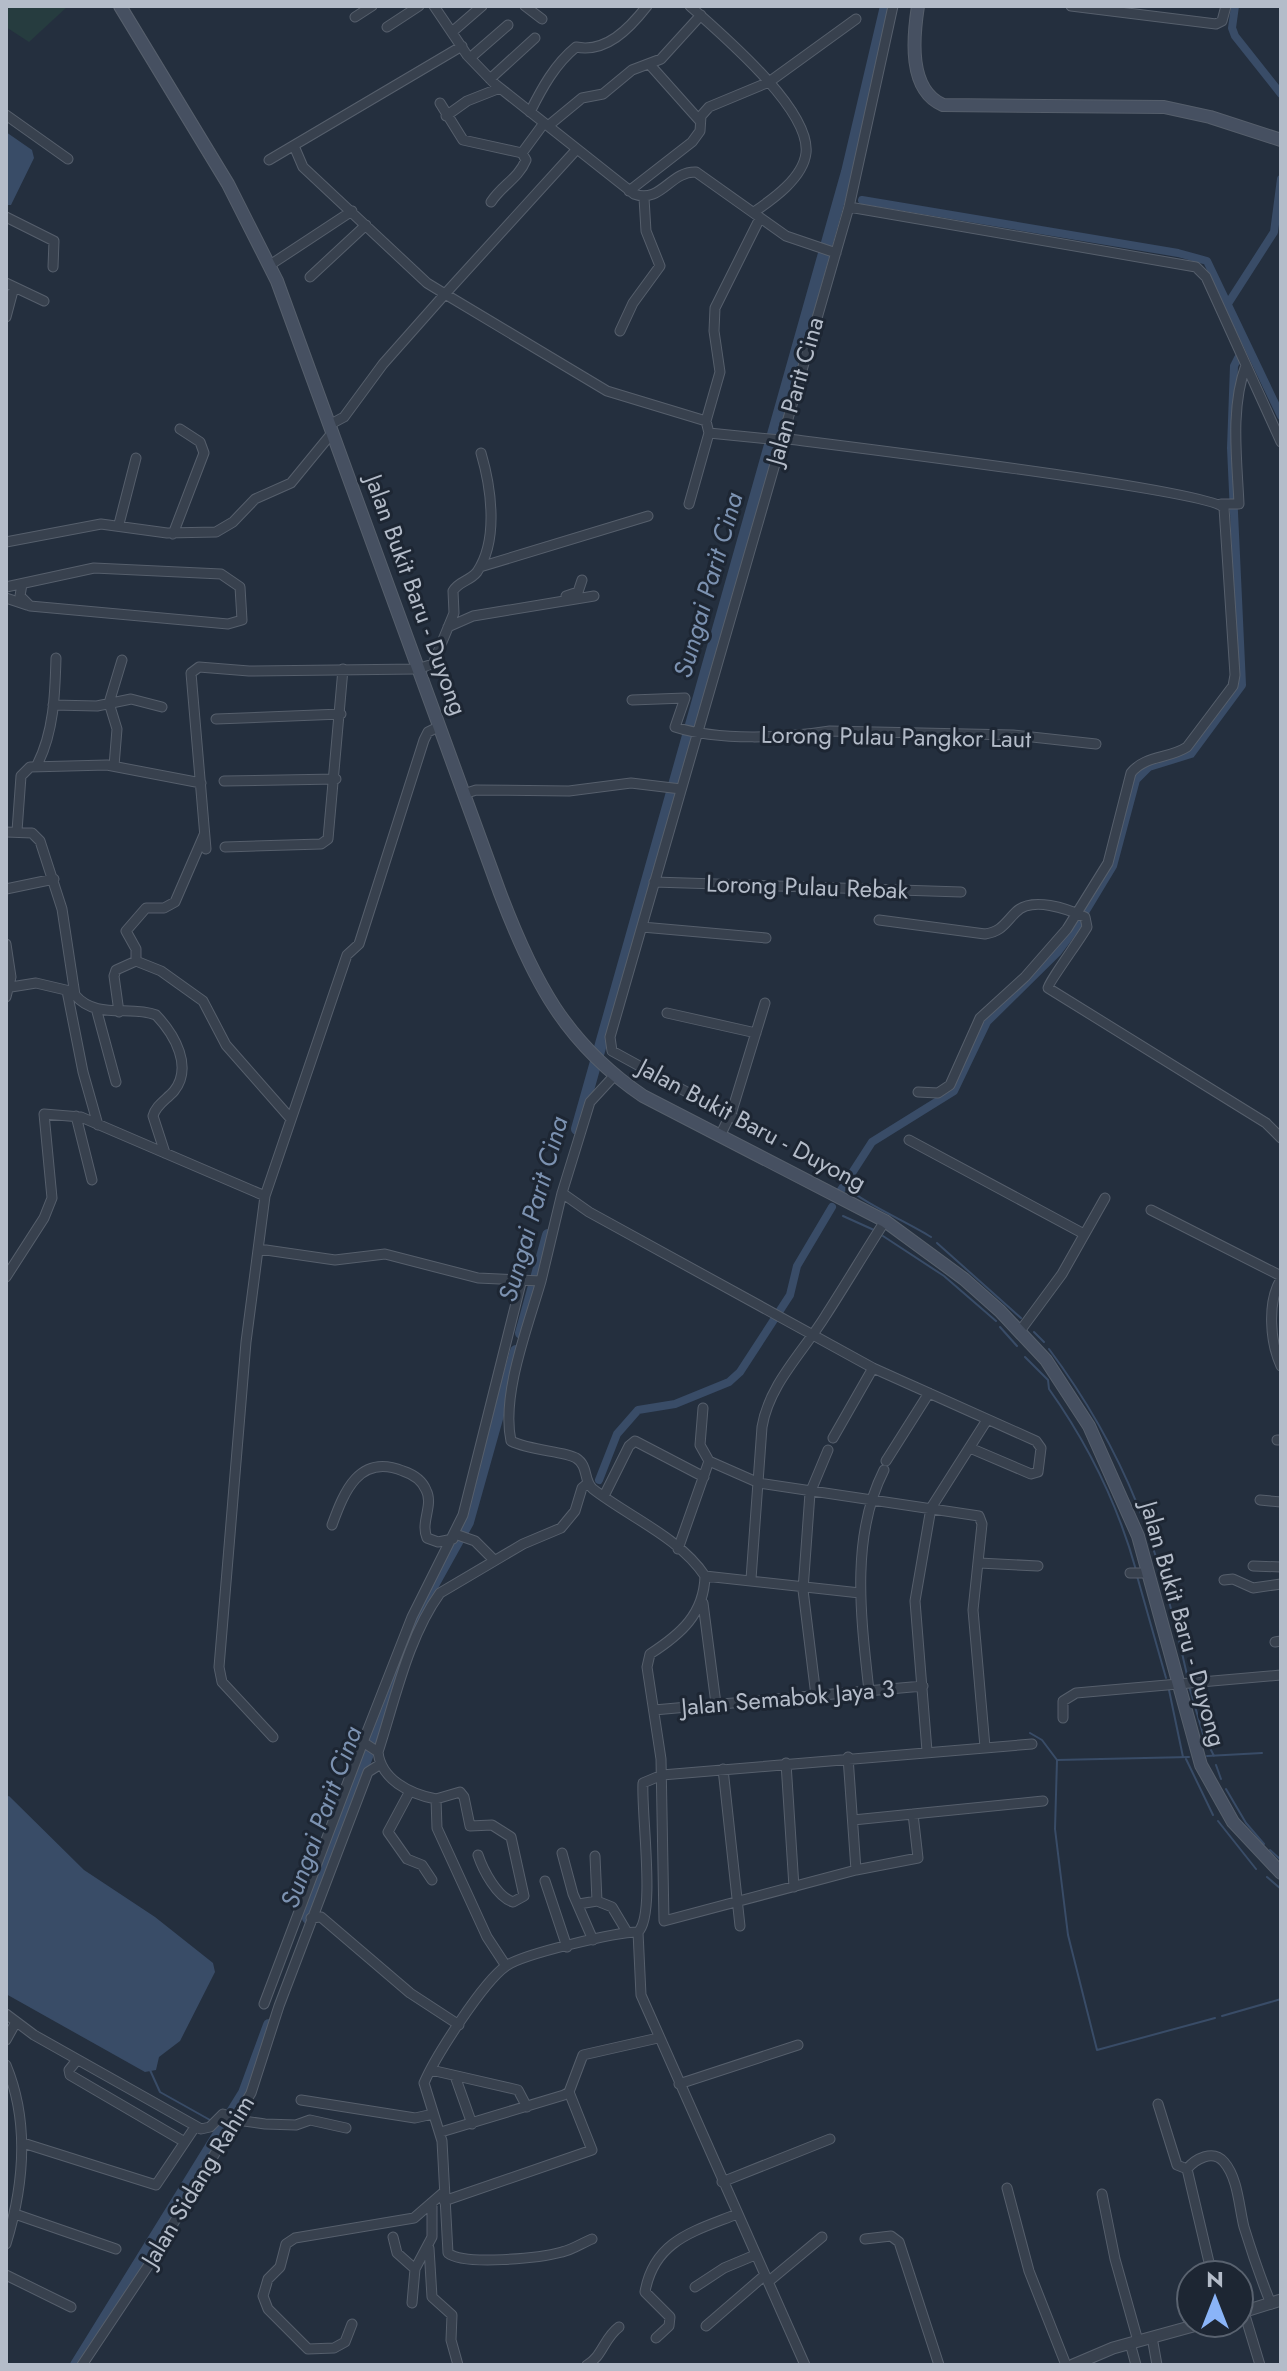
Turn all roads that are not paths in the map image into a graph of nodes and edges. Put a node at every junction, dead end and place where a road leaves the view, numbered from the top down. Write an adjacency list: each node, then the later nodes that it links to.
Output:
1 (120, 6): 48 (main road, Jalan Bukit Baru - Duyong)
2 (372, 6): 14 (street)
3 (419, 6): 18 (street)
4 (434, 6): 19 (street)
5 (482, 6): 19 (street)
6 (525, 6): 15 (street)
7 (647, 6): 28 (street)
8 (690, 6): 13 (street)
9 (893, 6): 42 (street, Jalan Parit Cina)
10 (918, 6): 33 (main road)
11 (1071, 6): 12 (street)
12 (1226, 6)
13 (701, 15): 23 (street); 25 (street)
14 (355, 17)
15 (542, 19)
16 (856, 19): 25 (street)
17 (508, 25): 22 (street)
18 (387, 27)
19 (452, 32): 21 (street)
20 (535, 38): 24 (street)
21 (462, 46): 22 (street); 34 (street)
22 (470, 58): 24 (street)
23 (651, 66): 31 (street); 32 (street)
24 (490, 79): 26 (street)
25 (769, 82): 31 (street); 44 (street)
26 (500, 88): 28 (street); 30 (street)
27 (440, 103): 30 (street)
28 (530, 112): 32 (street)
29 (6, 115): 37 (street)
30 (446, 116): 36 (street)
31 (700, 121): 39 (street)
32 (546, 125): 35 (street); 36 (street)
33 (1281, 140)
34 (294, 146): 38 (street); 43 (street)
35 (577, 149): 39 (street); 52 (street)
36 (522, 153): 41 (street)
37 (68, 159)
38 (269, 160)
39 (629, 191): 40 (street)
40 (644, 198): 44 (street); 55 (street)
41 (491, 202)
42 (849, 207): 47 (street, Jalan Parit Cina); 56 (street)
43 (352, 211): 46 (street); 48 (street)
44 (757, 215): 47 (street); 57 (street)
45 (6, 217): 49 (street)
46 (366, 225): 50 (street); 52 (street)
47 (829, 252): 61 (street, Jalan Parit Cina)
48 (270, 265): 59 (main road, Jalan Bukit Baru - Duyong)
49 (53, 267)
50 (310, 277)
51 (10, 285): 53 (street); 54 (street)
52 (445, 294): 57 (street); 59 (street)
53 (44, 301)
54 (6, 317)
55 (620, 331)
56 (1246, 365): 62 (street); 66 (street)
57 (706, 421): 60 (street)
58 (180, 429): 69 (street)
59 (330, 429): 69 (street); 82 (main road, Jalan Bukit Baru - Duyong)
60 (709, 433): 61 (street); 65 (street)
61 (776, 439): 66 (street); 90 (street, Jalan Parit Cina)
62 (1281, 442)
63 (481, 453): 71 (street)
64 (136, 458): 68 (street)
65 (689, 504)
66 (1223, 504): 107 (street)
67 (648, 516): 71 (street)
68 (119, 524): 69 (street); 70 (street)
69 (173, 534)
70 (6, 542)
71 (480, 567): 78 (street)
72 (582, 580): 78 (street)
73 (22, 584): 74 (street); 77 (street); 77 (street)
74 (6, 587)
75 (594, 596): 78 (street)
76 (6, 598): 77 (street)
77 (30, 606)
78 (450, 622): 82 (street)
79 (56, 658): 85 (street)
80 (122, 660): 84 (street)
81 (343, 669): 82 (street); 87 (street); 96 (street)
82 (417, 669): 89 (main road, Jalan Bukit Baru - Duyong)
83 (632, 700): 90 (street)
84 (109, 703): 85 (street); 86 (street); 93 (street)
85 (53, 705): 92 (street)
86 (162, 707)
87 (341, 714): 88 (street); 94 (street)
88 (216, 719)
89 (440, 726): 98 (main road, Jalan Bukit Baru - Duyong); 125 (street)
90 (691, 732): 91 (street, Lorong Pulau Pangkor Laut); 97 (street, Jalan Parit Cina)
91 (1096, 744)
92 (37, 765): 93 (street); 100 (street)
93 (114, 766): 96 (street)
94 (336, 779): 95 (street); 101 (street)
95 (224, 781)
96 (201, 783): 99 (street)
97 (679, 789): 98 (street); 104 (street, Jalan Parit Cina)
98 (464, 794): 120 (main road, Jalan Bukit Baru - Duyong)
99 (205, 831): 102 (street); 112 (street)
100 (12, 832): 103 (street)
101 (225, 847)
102 (206, 849)
103 (54, 879): 105 (street); 113 (street)
104 (654, 882): 106 (street, Lorong Pulau Rebak); 109 (street, Jalan Parit Cina)
105 (6, 889)
106 (961, 892)
107 (1079, 915): 108 (street); 122 (street); 129 (street)
108 (879, 920)
109 (642, 927): 110 (street); 124 (street, Jalan Parit Cina)
110 (766, 938)
111 (6, 944): 114 (street)
112 (136, 961): 117 (street); 125 (street)
113 (70, 990): 114 (street); 116 (street); 126 (street)
114 (8, 992)
115 (765, 1003): 119 (street)
116 (96, 1008): 117 (street); 121 (street)
117 (119, 1012): 131 (street)
118 (667, 1013): 119 (street)
119 (756, 1033): 124 (street)
120 (611, 1073): 128 (main road, Jalan Bukit Baru - Duyong); 133 (street)
121 (116, 1082)
122 (918, 1092)
123 (76, 1116): 126 (street); 132 (street); 140 (street)
124 (729, 1117): 127 (street); 128 (street)
125 (291, 1119): 134 (street)
126 (98, 1125): 131 (street)
127 (756, 1130)
128 (720, 1136): 137 (main road, Jalan Bukit Baru - Duyong)
129 (1281, 1138)
130 (909, 1140): 138 (street)
131 (165, 1153): 134 (street)
132 (92, 1180)
133 (562, 1193): 142 (street); 145 (street)
134 (265, 1196): 139 (street)
135 (1105, 1198): 138 (street)
136 (1151, 1210): 141 (street)
137 (885, 1221): 144 (main road, Jalan Bukit Baru - Duyong); 145 (street)
138 (1084, 1234): 144 (street)
139 (259, 1249): 143 (street); 187 (street)
140 (6, 1277)
141 (1281, 1277): 146 (street)
142 (539, 1281): 143 (street); 156 (street)
143 (523, 1282): 165 (street)
144 (1020, 1331): 180 (main road, Jalan Bukit Baru - Duyong)
145 (811, 1335): 147 (street); 157 (street)
146 (1281, 1366)
147 (873, 1368): 148 (street); 151 (street)
148 (929, 1393): 150 (street); 160 (street)
149 (703, 1408): 154 (street)
150 (987, 1420): 152 (street); 152 (street)
151 (833, 1438)
152 (970, 1448): 163 (street)
153 (828, 1450): 158 (street)
154 (709, 1461): 155 (street); 157 (street)
155 (704, 1477): 159 (street); 166 (street)
156 (588, 1483): 159 (street); 167 (street, Jalan Sidang Rahim)
157 (759, 1483): 158 (street); 173 (street)
158 (810, 1493): 160 (street); 176 (street)
159 (604, 1496): 166 (street)
160 (870, 1499): 163 (street); 177 (street)
161 (1260, 1500): 162 (street)
162 (1281, 1502)
163 (931, 1508): 168 (street); 181 (street)
164 (332, 1525): 165 (street)
165 (458, 1536): 167 (street); 188 (street)
166 (678, 1549): 172 (street)
167 (492, 1557): 193 (street, Jalan Sidang Rahim)
168 (979, 1563): 169 (street); 190 (street)
169 (1038, 1566)
170 (1253, 1566): 171 (street)
171 (1281, 1567)
172 (705, 1576): 173 (street); 178 (street)
173 (751, 1579): 176 (street)
174 (1224, 1580): 175 (street)
175 (1281, 1584)
176 (803, 1585): 177 (street); 183 (street)
177 (860, 1593): 182 (street)
178 (703, 1603): 184 (street); 185 (street)
179 (1281, 1675): 180 (street)
180 (1177, 1681): 186 (street); 206 (main road, Jalan Bukit Baru - Duyong)
181 (923, 1686): 182 (street, Jalan Semabok Jaya 3); 191 (street)
182 (869, 1691): 183 (street, Jalan Semabok Jaya 3)
183 (816, 1696): 184 (street, Jalan Semabok Jaya 3)
184 (716, 1704): 185 (street, Jalan Semabok Jaya 3)
185 (654, 1710): 196 (street)
186 (1063, 1718)
187 (273, 1737)
188 (364, 1742): 193 (street); 219 (street)
189 (1032, 1744): 190 (street)
190 (985, 1747): 191 (street)
191 (927, 1751): 192 (street)
192 (848, 1757): 194 (street); 201 (street)
193 (378, 1758): 197 (street); 213 (street, Jalan Sidang Rahim)
194 (786, 1763): 195 (street); 209 (street)
195 (723, 1769): 196 (street); 211 (street)
196 (662, 1775): 211 (street); 215 (street)
197 (410, 1791): 198 (street); 207 (street)
198 (436, 1799): 203 (street); 218 (street)
199 (1043, 1801): 200 (street)
200 (913, 1814): 201 (street); 205 (street)
201 (853, 1820): 205 (street)
202 (562, 1853): 212 (street)
203 (478, 1855)
204 (595, 1856): 210 (street)
205 (856, 1870): 209 (street)
206 (1281, 1873)
207 (432, 1880)
208 (545, 1881): 217 (street)
209 (794, 1887): 211 (street)
210 (597, 1901): 212 (street); 215 (street)
211 (735, 1902): 214 (street)
212 (579, 1904): 216 (street)
213 (311, 1918): 222 (street); 236 (street, Jalan Sidang Rahim)
214 (740, 1926)
215 (632, 1932): 216 (street); 223 (street)
216 (593, 1940): 217 (street)
217 (567, 1947): 218 (street)
218 (506, 1966): 222 (street)
219 (264, 2004)
220 (6, 2014): 221 (street)
221 (16, 2022): 224 (street); 226 (street)
222 (459, 2025): 228 (street)
223 (658, 2038): 230 (street); 231 (street)
224 (6, 2040)
225 (798, 2045): 230 (street)
226 (77, 2060): 238 (street); 242 (street)
227 (6, 2065): 243 (street)
228 (431, 2070): 229 (street); 235 (street)
229 (455, 2076): 234 (street); 237 (street)
230 (679, 2084): 245 (street)
231 (569, 2092): 234 (street); 248 (street)
232 (301, 2100): 235 (street)
233 (1158, 2104): 244 (street)
234 (527, 2107): 237 (street)
235 (433, 2114): 240 (street)
236 (232, 2118): 238 (street); 239 (street); 277 (street, Jalan Sidang Rahim)
237 (472, 2124): 240 (street)
238 (195, 2127): 242 (street)
239 (346, 2128)
240 (441, 2132): 248 (street)
241 (830, 2139): 245 (street)
242 (183, 2141): 243 (street)
243 (23, 2143): 250 (street)
244 (1187, 2169): 260 (street); 265 (street)
245 (722, 2182): 251 (street)
246 (1007, 2188): 282 (street)
247 (1102, 2194): 276 (street)
248 (444, 2196): 249 (street); 254 (street)
249 (432, 2204): 257 (street); 269 (street)
250 (15, 2214): 256 (street); 258 (street)
251 (737, 2214): 259 (street); 274 (street)
252 (393, 2237): 261 (street)
253 (822, 2237): 263 (street)
254 (592, 2239)
255 (865, 2239): 281 (street)
256 (6, 2244)
257 (429, 2248): 261 (street); 278 (street)
258 (116, 2249)
259 (755, 2255): 263 (street); 264 (street)
260 (1208, 2259)
261 (415, 2269): 266 (street)
262 (6, 2275): 267 (street)
263 (766, 2279): 270 (street); 280 (street)
264 (695, 2287)
265 (1276, 2302): 268 (street)
266 (412, 2303)
267 (71, 2307)
268 (1255, 2309)
269 (352, 2324)
270 (706, 2326)
271 (619, 2327): 279 (street)
272 (1175, 2331): 273 (street)
273 (1152, 2337): 276 (street); 285 (street)
274 (656, 2338)
275 (1251, 2339): 286 (street)
276 (1134, 2342): 283 (street); 284 (street)
277 (82, 2365)
278 (458, 2365)
279 (587, 2365)
280 (805, 2365)
281 (939, 2365)
282 (1066, 2365)
283 (1073, 2365)
284 (1136, 2365)
285 (1157, 2365)
286 (1260, 2365)

